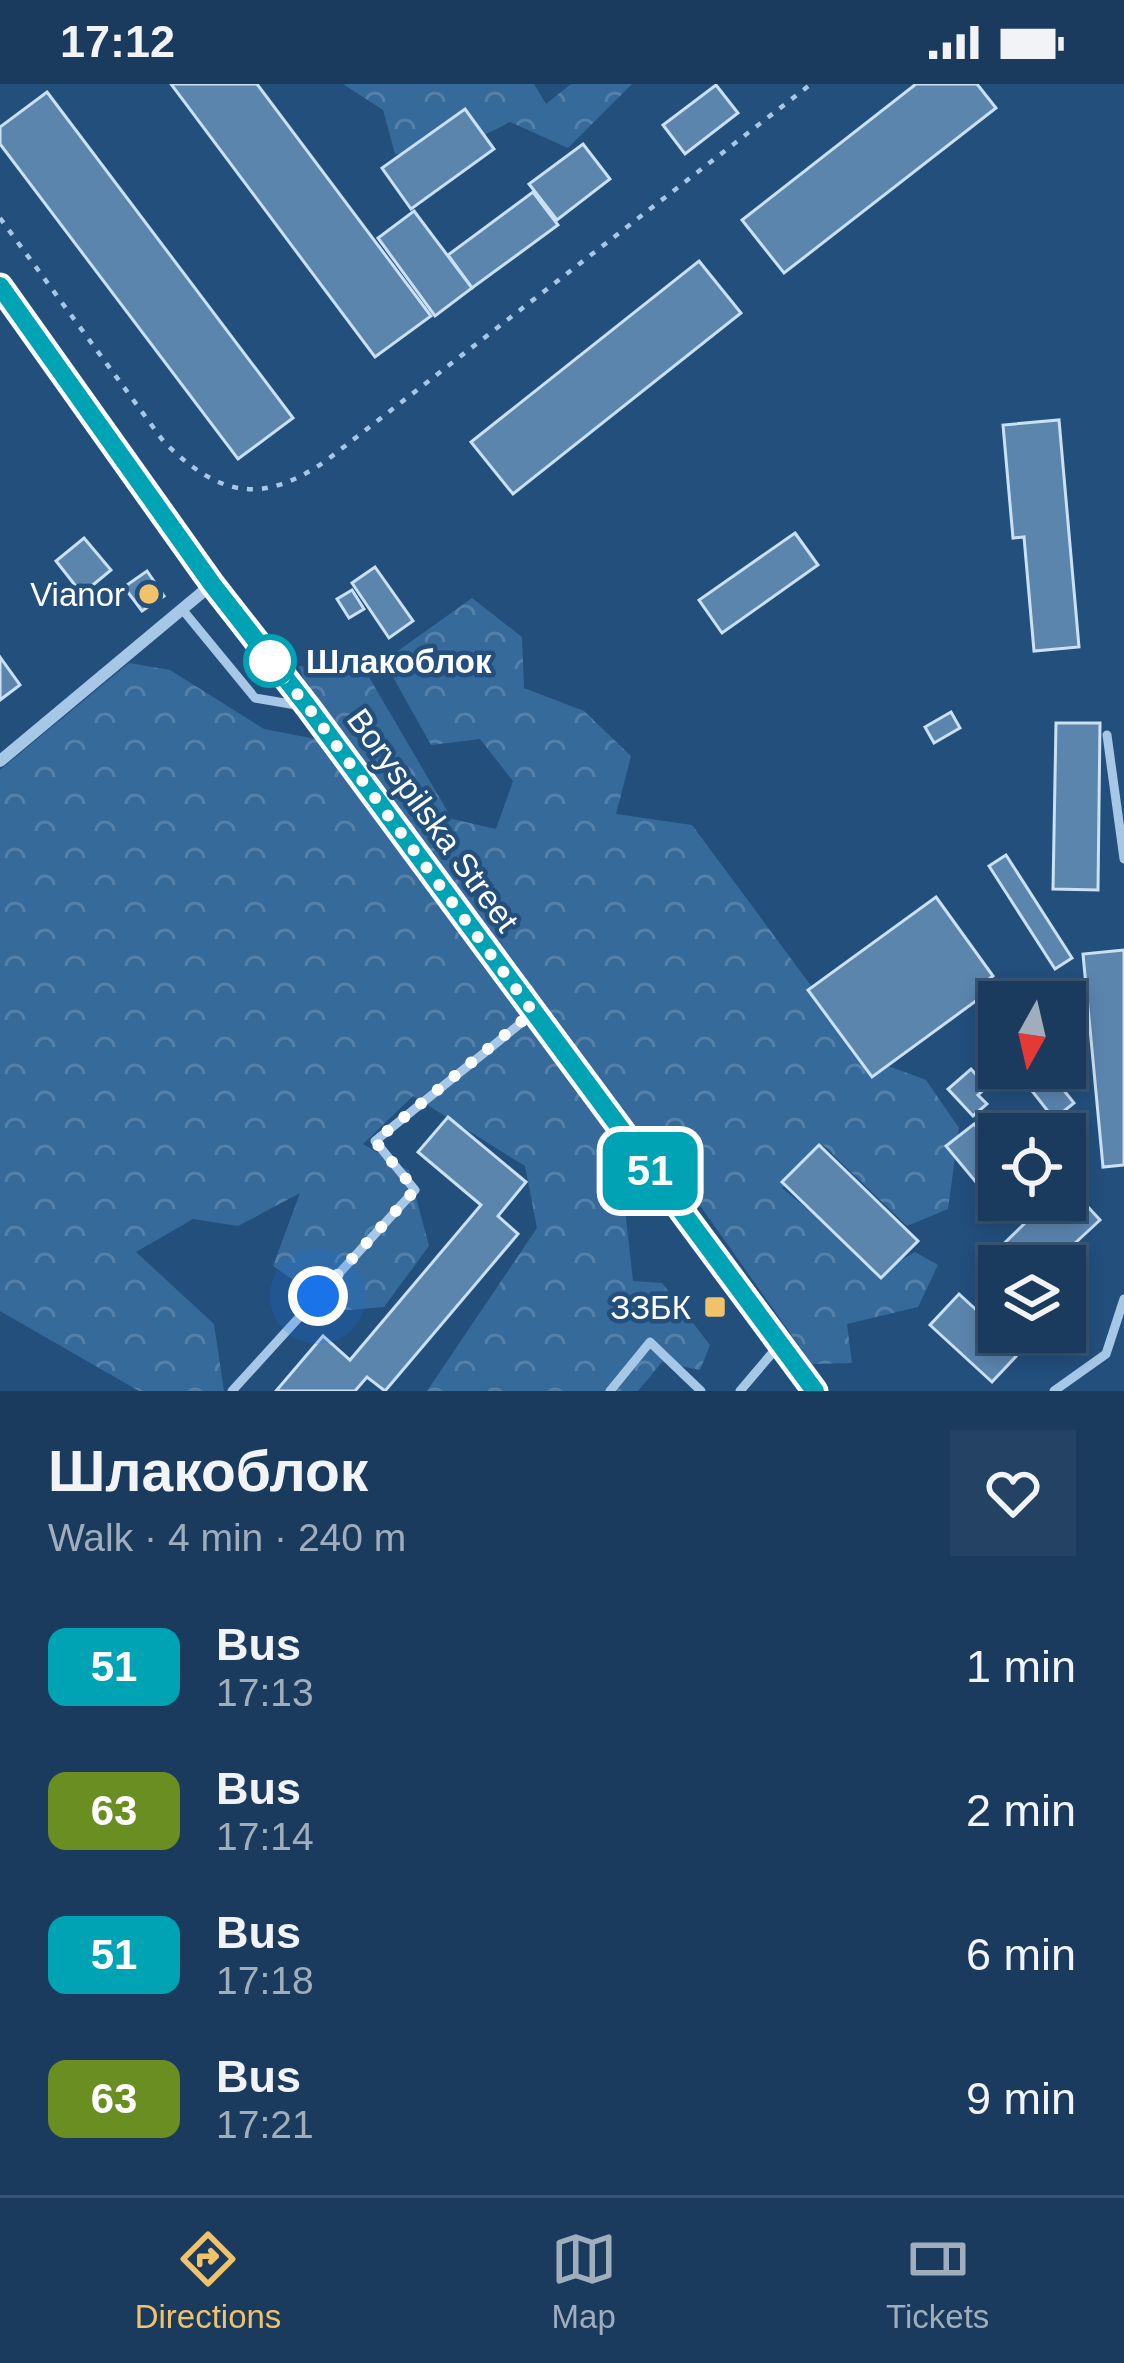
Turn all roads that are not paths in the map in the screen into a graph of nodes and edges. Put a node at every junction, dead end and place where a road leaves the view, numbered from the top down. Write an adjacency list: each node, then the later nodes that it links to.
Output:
1 (0, 286): 2 (main road, Boryspilska Street)
2 (212, 584): 3 (street); 4 (main road, Boryspilska Street)
3 (182, 609): 4 (lane); 6 (street)
4 (308, 707): 8 (main road, Boryspilska Street)
5 (1107, 734): 7 (lane)
6 (0, 761)
7 (1124, 859)
8 (533, 1012): 10 (main road, Boryspilska Street); 11 (lane)
9 (1124, 1299): 16 (lane)
10 (779, 1345): 14 (lane); 15 (main road, Boryspilska Street)
11 (232, 1391)
12 (610, 1391): 13 (lane)
13 (701, 1391)
14 (740, 1391)
15 (815, 1391)
16 (1054, 1391)

